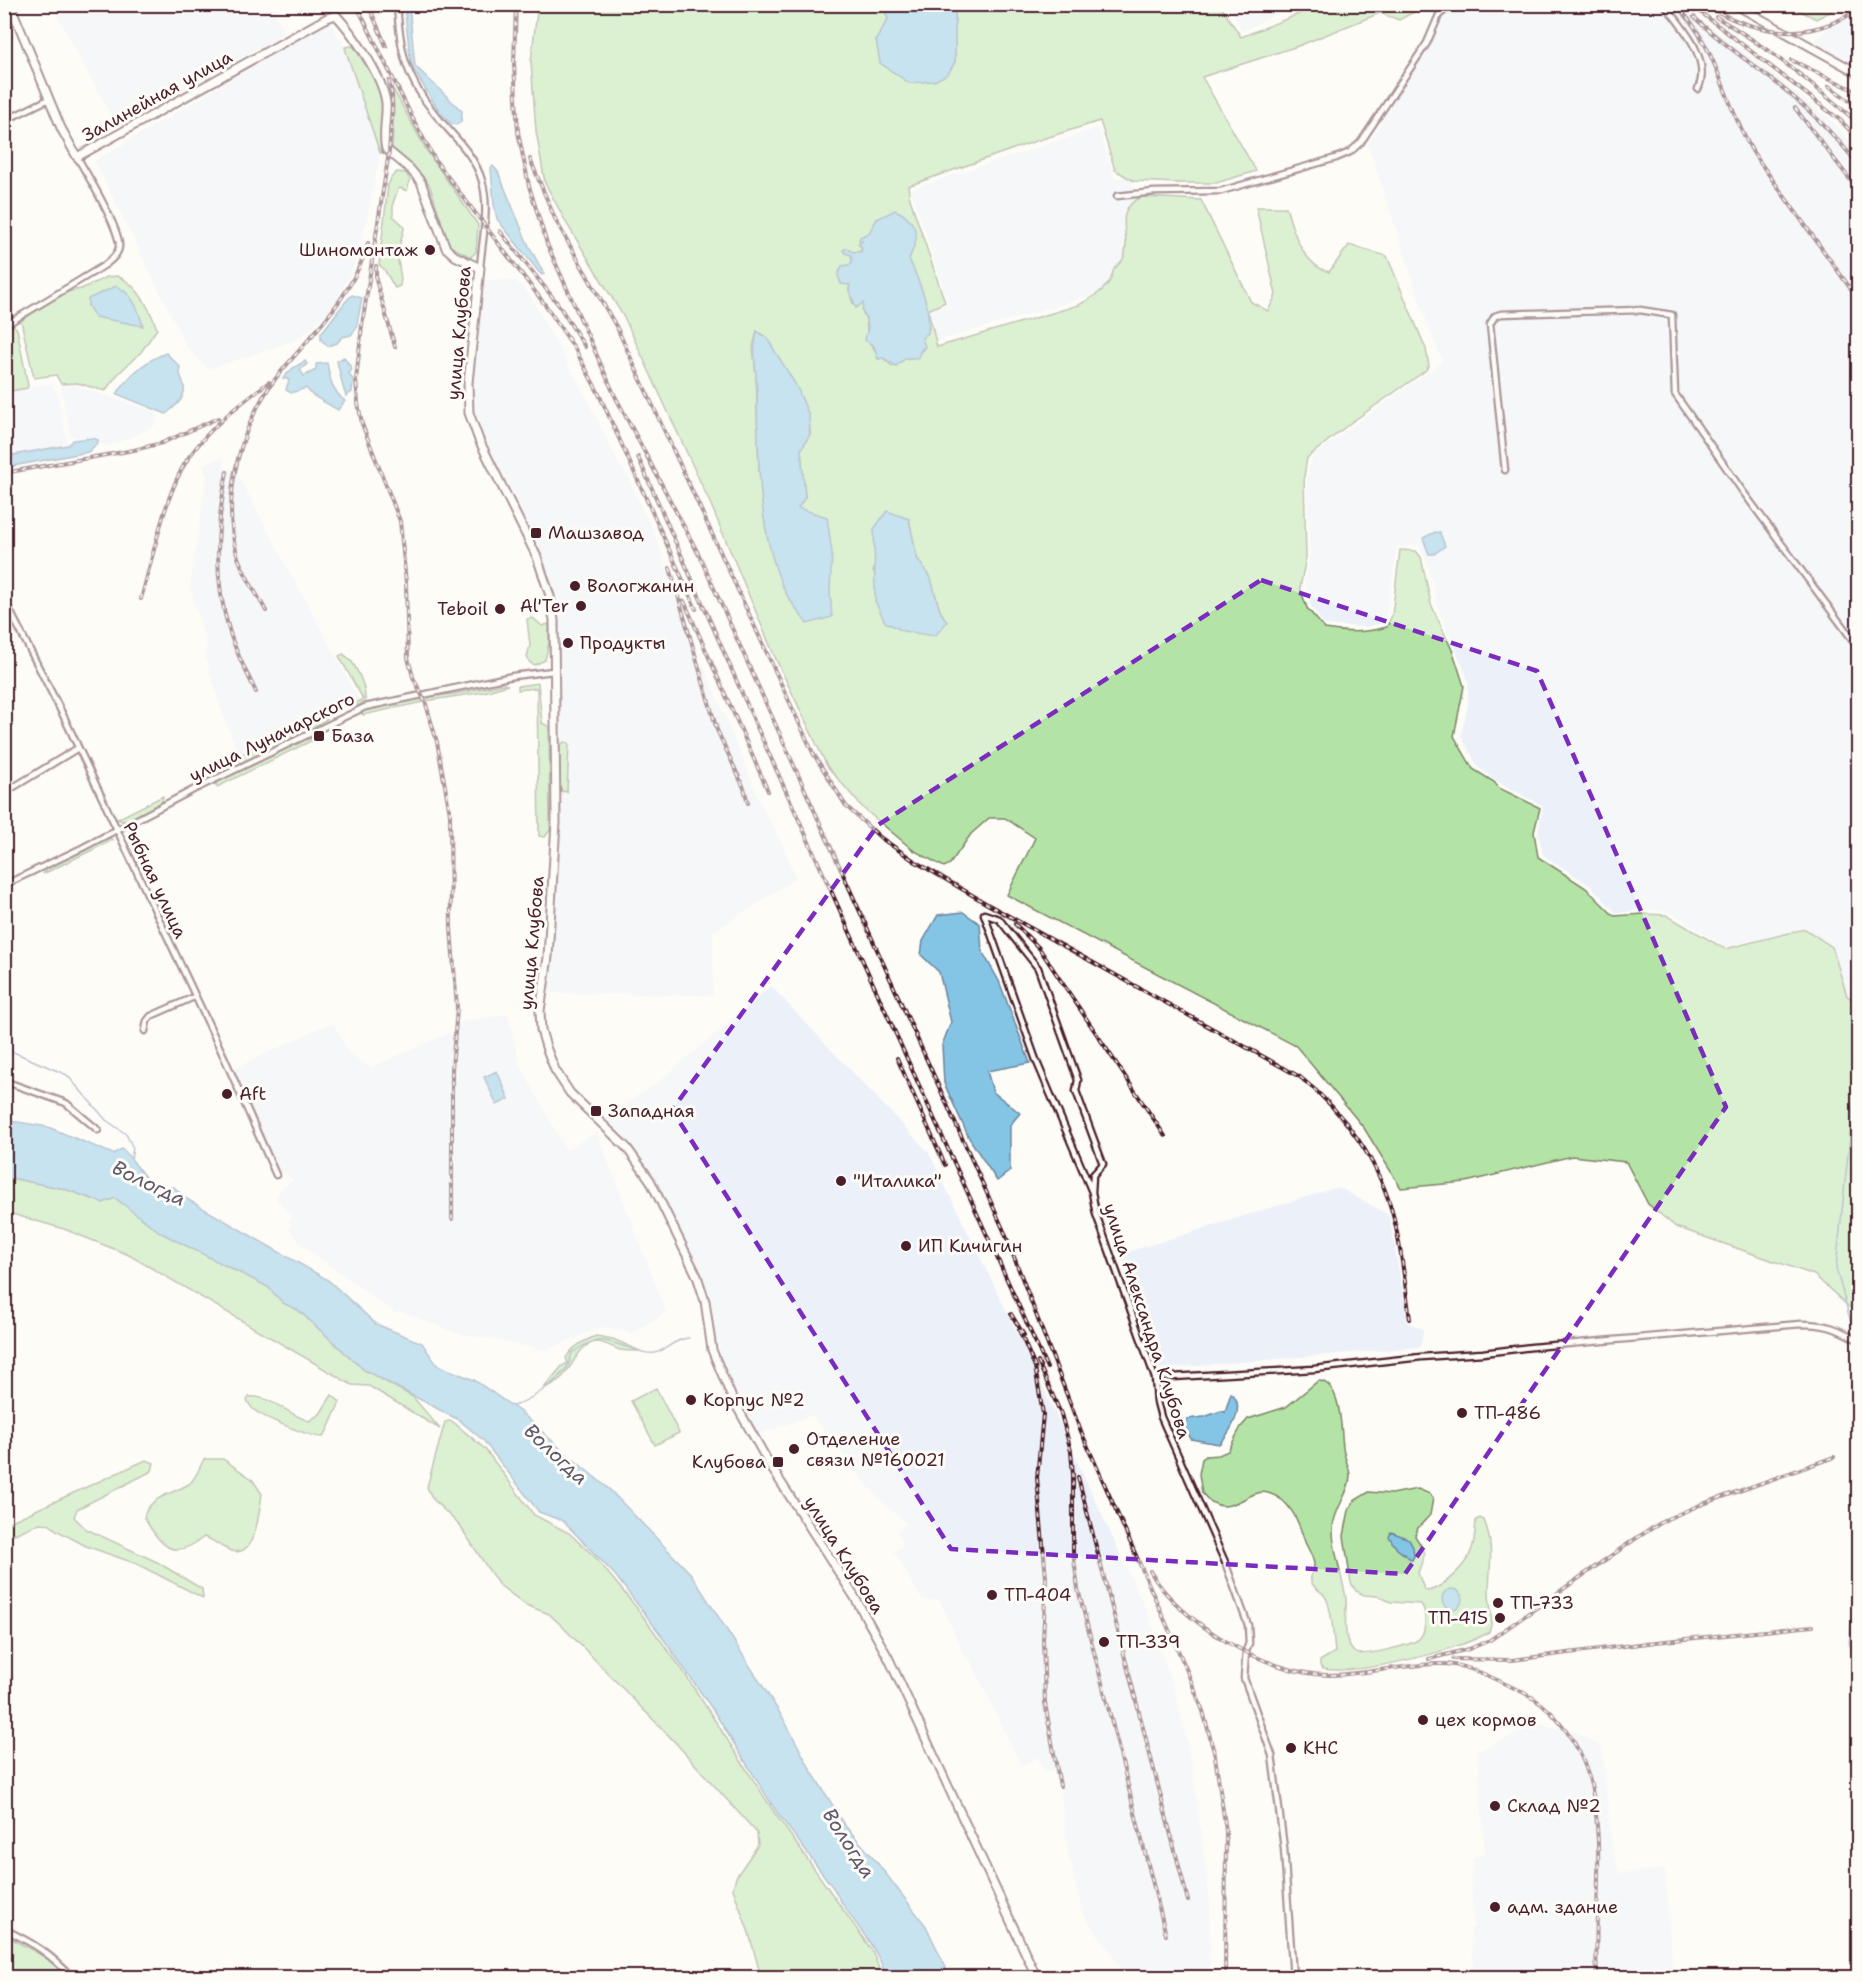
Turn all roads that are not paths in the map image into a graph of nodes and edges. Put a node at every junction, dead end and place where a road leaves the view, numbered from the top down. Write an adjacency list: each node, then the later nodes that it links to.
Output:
1 (10, 4): 8 (main road)
2 (397, 4): 12 (street, улица Клубова)
3 (1452, 4): 11 (street)
4 (1664, 4): 7 (street)
5 (1734, 4): 6 (main road)
6 (1858, 73)
7 (1698, 89)
8 (49, 99): 9 (street); 10 (main road)
9 (4, 121)
10 (77, 157): 12 (main road, Залинейная улица); 13 (street, Залинейная улица)
11 (1117, 196)
12 (480, 268): 17 (main road, улица Клубова)
13 (4, 326)
14 (1505, 470): 16 (street)
15 (4, 599): 18 (street, Рыбная улица)
16 (1858, 647)
17 (553, 671): 20 (street, улица Луначарского); 32 (main road, улица Клубова)
18 (78, 748): 19 (street); 20 (street, Рыбная улица)
19 (4, 793)
20 (117, 830): 21 (street, улица Луначарского); 22 (street, Рыбная улица)
21 (4, 885)
22 (194, 997): 23 (street); 26 (street, Рыбная улица)
23 (145, 1031)
24 (4, 1081): 25 (street)
25 (98, 1130)
26 (276, 1175)
27 (1092, 1192): 27 (street, улица Александра Клубова); 29 (street, улица Александра Клубова)
28 (1858, 1340): 29 (street)
29 (1155, 1378): 33 (street, улица Александра Клубова)
30 (4, 1929): 31 (street)
31 (73, 1977)
32 (1037, 1977)
33 (1293, 1977)

